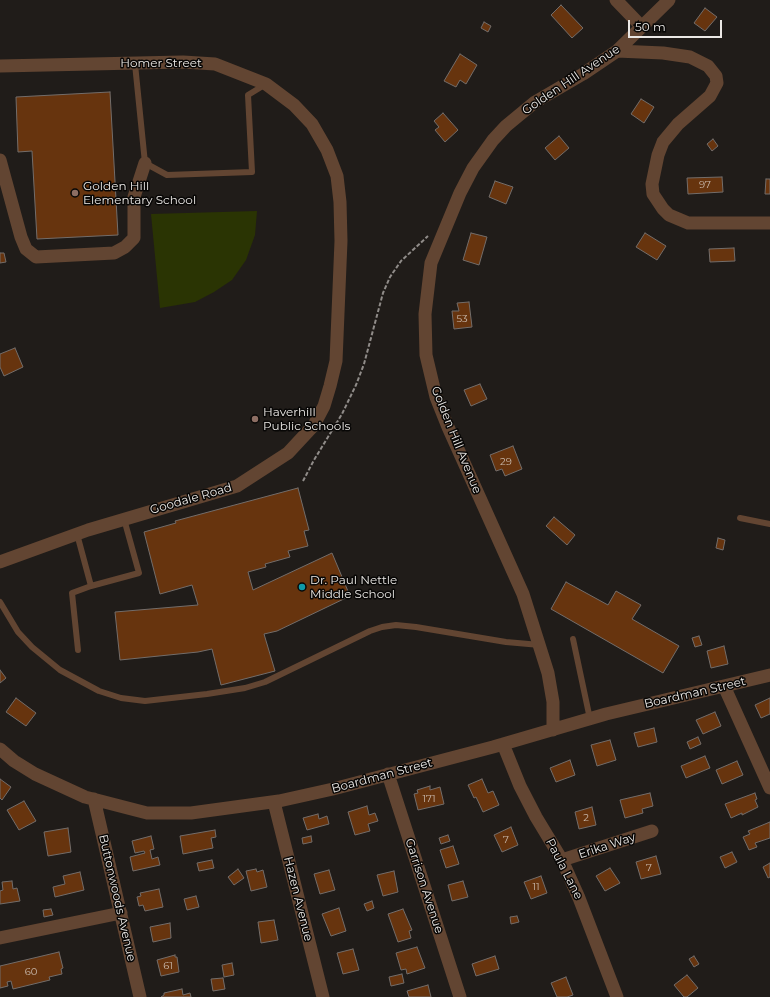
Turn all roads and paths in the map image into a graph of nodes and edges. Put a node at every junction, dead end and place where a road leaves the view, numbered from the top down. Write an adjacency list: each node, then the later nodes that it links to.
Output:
1 (616, 0): 3 (street)
2 (669, 0): 3 (street, Golden Hill Avenue)
3 (642, 27): 4 (street, Golden Hill Avenue)
4 (617, 51): 11 (street); 12 (street, Golden Hill Avenue)
5 (135, 64): 6 (street, Homer Street); 7 (street, Homer Street); 9 (lane)
6 (0, 66)
7 (266, 84): 9 (lane); 10 (street, Homer Street)
8 (0, 160): 9 (street)
9 (145, 163)
10 (338, 182): 15 (street, Goodale Road)
11 (770, 223)
12 (445, 229): 13 (path); 22 (street, Golden Hill Avenue)
13 (303, 481)
14 (740, 518): 16 (lane)
15 (124, 519): 17 (street, Goodale Road); 19 (lane)
16 (770, 524)
17 (77, 534): 18 (street, Goodale Road); 19 (lane)
18 (0, 562)
19 (91, 586): 23 (lane)
20 (0, 602): 22 (lane)
21 (573, 639): 26 (lane)
22 (540, 645): 27 (street, Golden Hill Avenue)
23 (78, 650)
24 (770, 675): 25 (street, Boardman Street)
25 (724, 686): 26 (street, Boardman Street); 31 (street)
26 (590, 719): 27 (street, Boardman Street)
27 (553, 730): 28 (street, Boardman Street)
28 (503, 744): 30 (street, Boardman Street); 35 (street, Paula Lane)
29 (0, 749): 32 (street, Boardman Street)
30 (388, 774): 33 (street, Boardman Street); 40 (street, Garrison Avenue)
31 (770, 788)
32 (94, 799): 33 (street, Boardman Street); 36 (street, Buttonwoods Avenue)
33 (274, 802): 39 (street, Hazen Avenue)
34 (652, 831): 35 (street, Erika Way)
35 (562, 860): 41 (street, Paula Lane)
36 (121, 913): 37 (street); 38 (street, Buttonwoods Avenue)
37 (0, 938)
38 (140, 997)
39 (323, 997)
40 (460, 997)
41 (617, 997)

